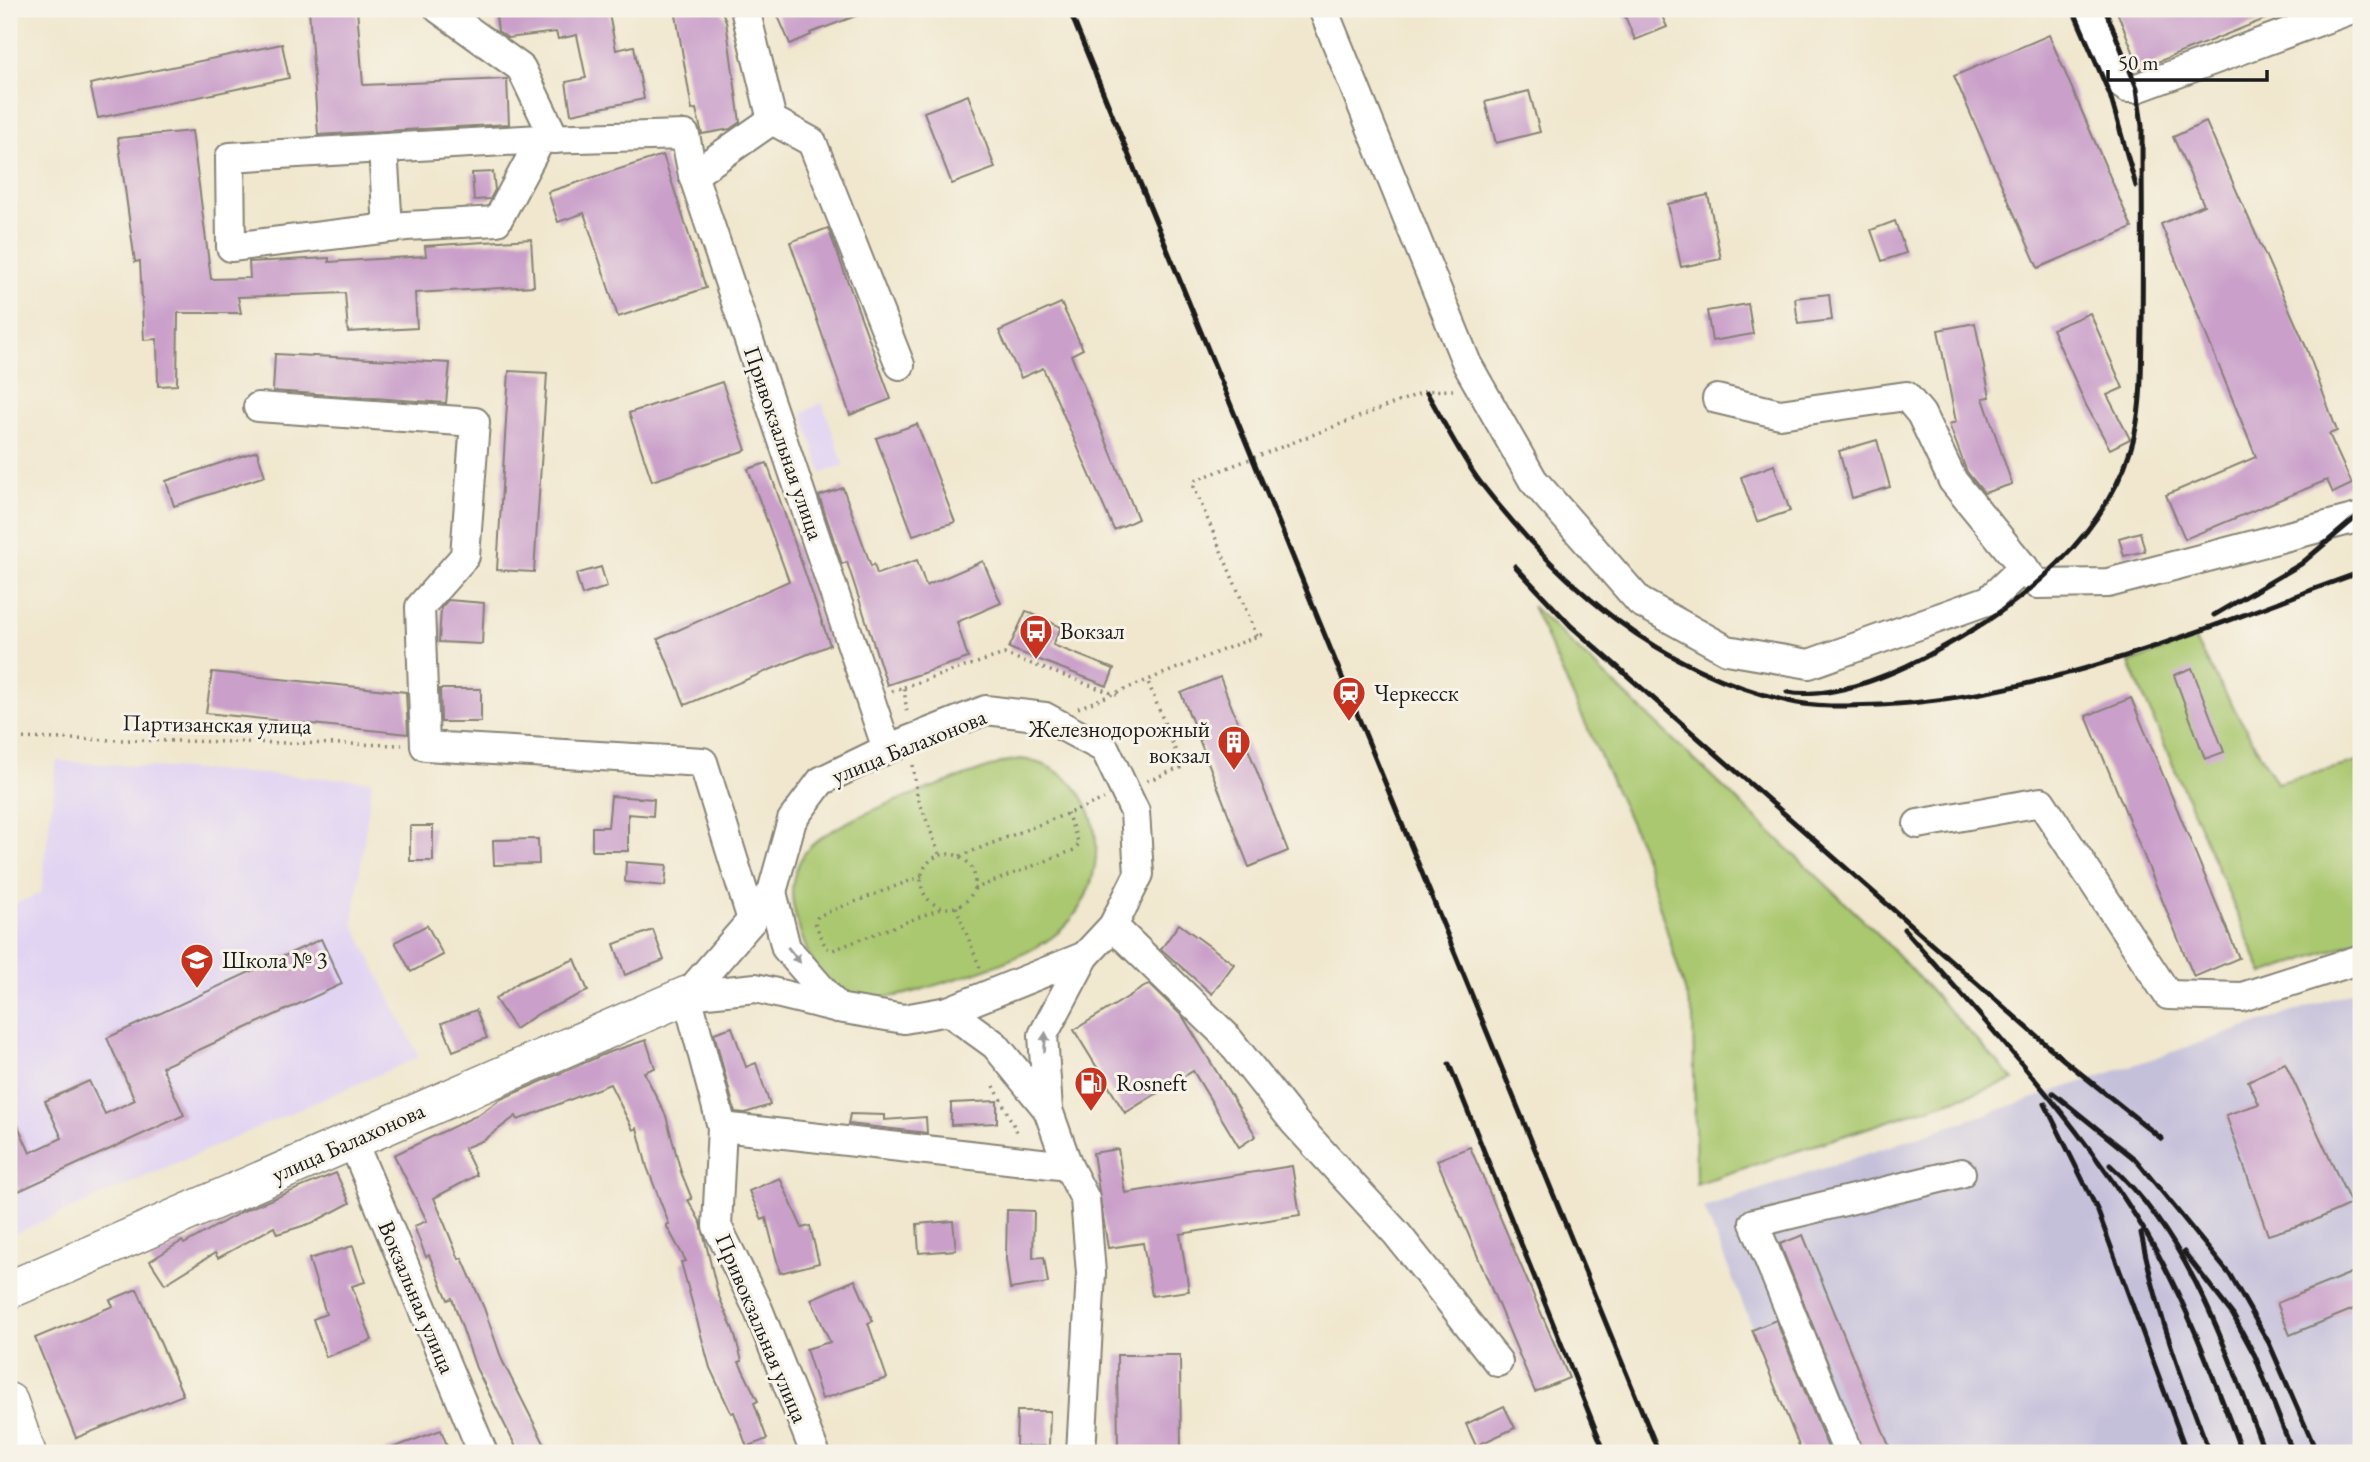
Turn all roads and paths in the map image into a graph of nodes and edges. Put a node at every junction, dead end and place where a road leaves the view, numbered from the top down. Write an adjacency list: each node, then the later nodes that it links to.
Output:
1 (439, 9): 7 (street)
2 (746, 9): 6 (street)
3 (1323, 9): 12 (street)
4 (2087, 9): 5 (street)
5 (2352, 9)
6 (772, 120): 9 (street); 11 (street)
7 (548, 139): 8 (street); 9 (street, Привокзальная улица); 10 (street)
8 (383, 149): 10 (street); 10 (street)
9 (694, 175): 24 (street, Привокзальная улица)
10 (388, 228)
11 (900, 365)
12 (1479, 385): 16 (street); 18 (path)
13 (1717, 399): 16 (street)
14 (258, 407): 23 (street)
15 (2361, 517): 16 (street)
16 (2024, 567)
17 (1265, 633): 18 (path)
18 (1257, 636): 20 (path)
19 (904, 687): 20 (path)
20 (1117, 695): 21 (path)
21 (1045, 717): 24 (street, улица Балахонова); 33 (street, улица Балахонова)
22 (9, 738): 23 (path, Партизанская улица)
23 (425, 746): 32 (street)
24 (887, 749): 29 (street, улица Балахонова)
25 (1067, 813): 28 (path)
26 (1918, 824): 35 (street)
27 (922, 876): 28 (path); 31 (path); 31 (path)
28 (974, 889): 30 (path)
29 (772, 892): 32 (street, улица Балахонова); 38 (street, one-way to 38)
30 (956, 907): 31 (path); 36 (path)
31 (943, 908)
32 (752, 920): 37 (street, улица Балахонова)
33 (1113, 926): 34 (street, улица Балахонова); 48 (street)
34 (1085, 956): 39 (street, улица Балахонова); 41 (street, one-way to 34)
35 (2361, 959)
36 (980, 968)
37 (687, 995): 38 (street, улица Балахонова); 42 (street, Привокзальная улица); 43 (main road, улица Балахонова)
38 (838, 1007): 39 (street, улица Балахонова)
39 (948, 1011): 41 (street)
40 (989, 1076): 44 (path)
41 (1048, 1110): 45 (street)
42 (722, 1128): 44 (street); 52 (street, Привокзальная улица)
43 (352, 1140): 47 (main road, улица Балахонова); 51 (street, Вокзальная улица)
44 (1030, 1160): 45 (street)
45 (1068, 1166): 53 (street)
46 (1961, 1173): 54 (street)
47 (9, 1290)
48 (1498, 1362)
49 (9, 1402): 50 (main road)
50 (27, 1453)
51 (482, 1453)
52 (815, 1453)
53 (1081, 1453)
54 (1848, 1453)

